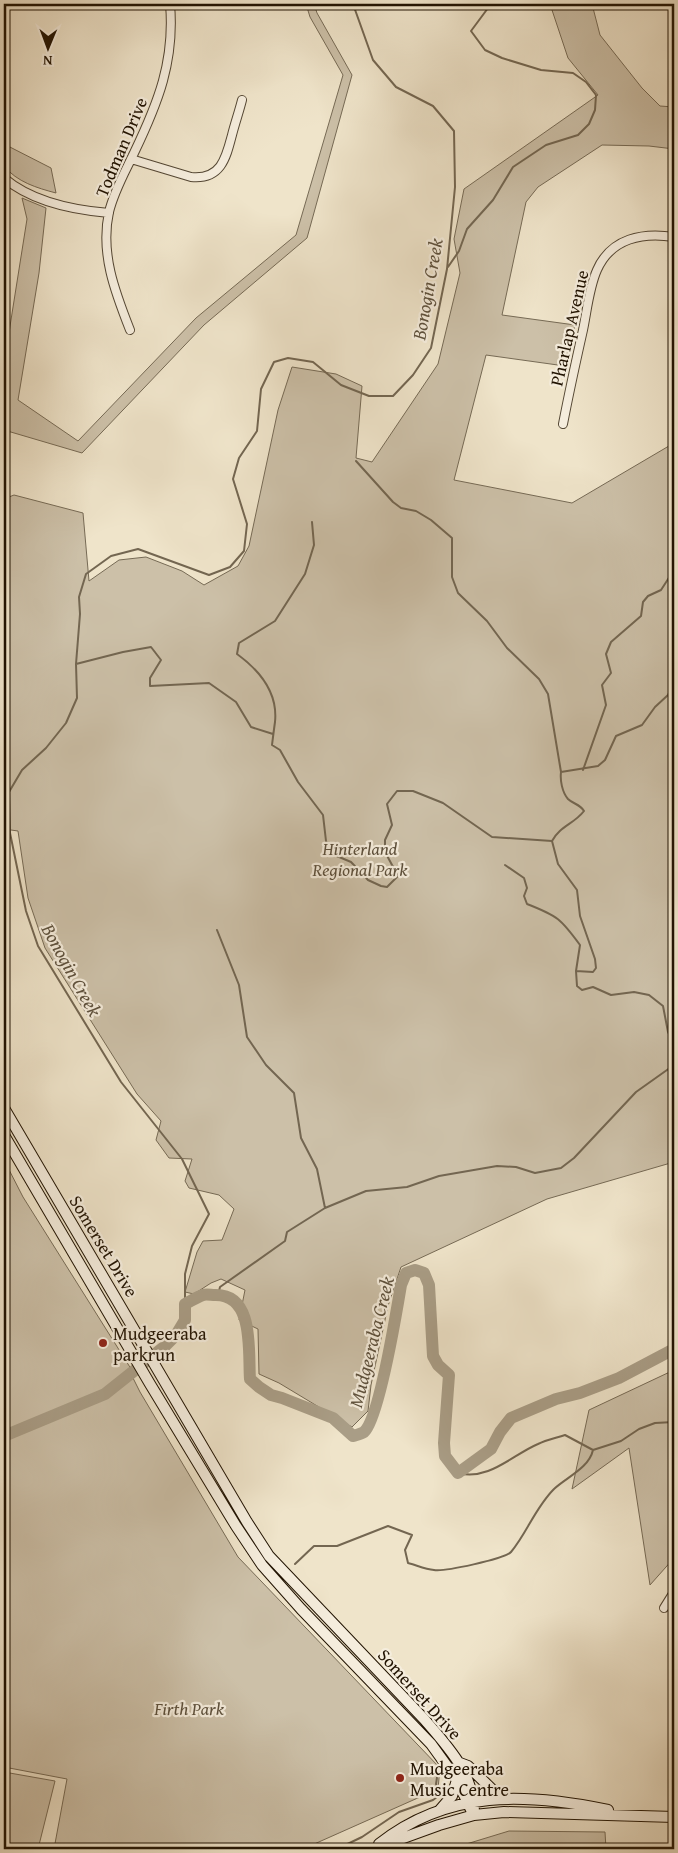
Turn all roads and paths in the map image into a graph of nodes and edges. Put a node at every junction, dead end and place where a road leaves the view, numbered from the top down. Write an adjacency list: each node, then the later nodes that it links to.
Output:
1 (170, 4): 3 (street, Todman Drive)
2 (242, 100): 3 (street)
3 (131, 159): 5 (street, Todman Drive)
4 (4, 178): 5 (street)
5 (109, 213): 7 (street, Todman Drive)
6 (674, 237): 8 (street, Pharlap Avenue)
7 (130, 330)
8 (563, 424)
9 (4, 1108): 11 (main road, Somerset Drive)
10 (4, 1135): 12 (main road, Somerset Drive)
11 (27, 1148): 12 (main road); 15 (main road, Somerset Drive)
12 (15, 1155): 16 (main road, Somerset Drive)
13 (674, 1592): 14 (street)
14 (664, 1608)
15 (459, 1763): 17 (main road); 18 (main road, Somerset Drive)
16 (457, 1780): 18 (main road, Somerset Drive); 19 (main road)
17 (502, 1799): 18 (main road); 21 (main road)
18 (471, 1803): 19 (main road); 20 (main road, Somerset Drive)
19 (438, 1812): 23 (main road)
20 (474, 1815): 21 (main road); 23 (main road)
21 (630, 1815): 22 (main road)
22 (674, 1817)
23 (373, 1849)

